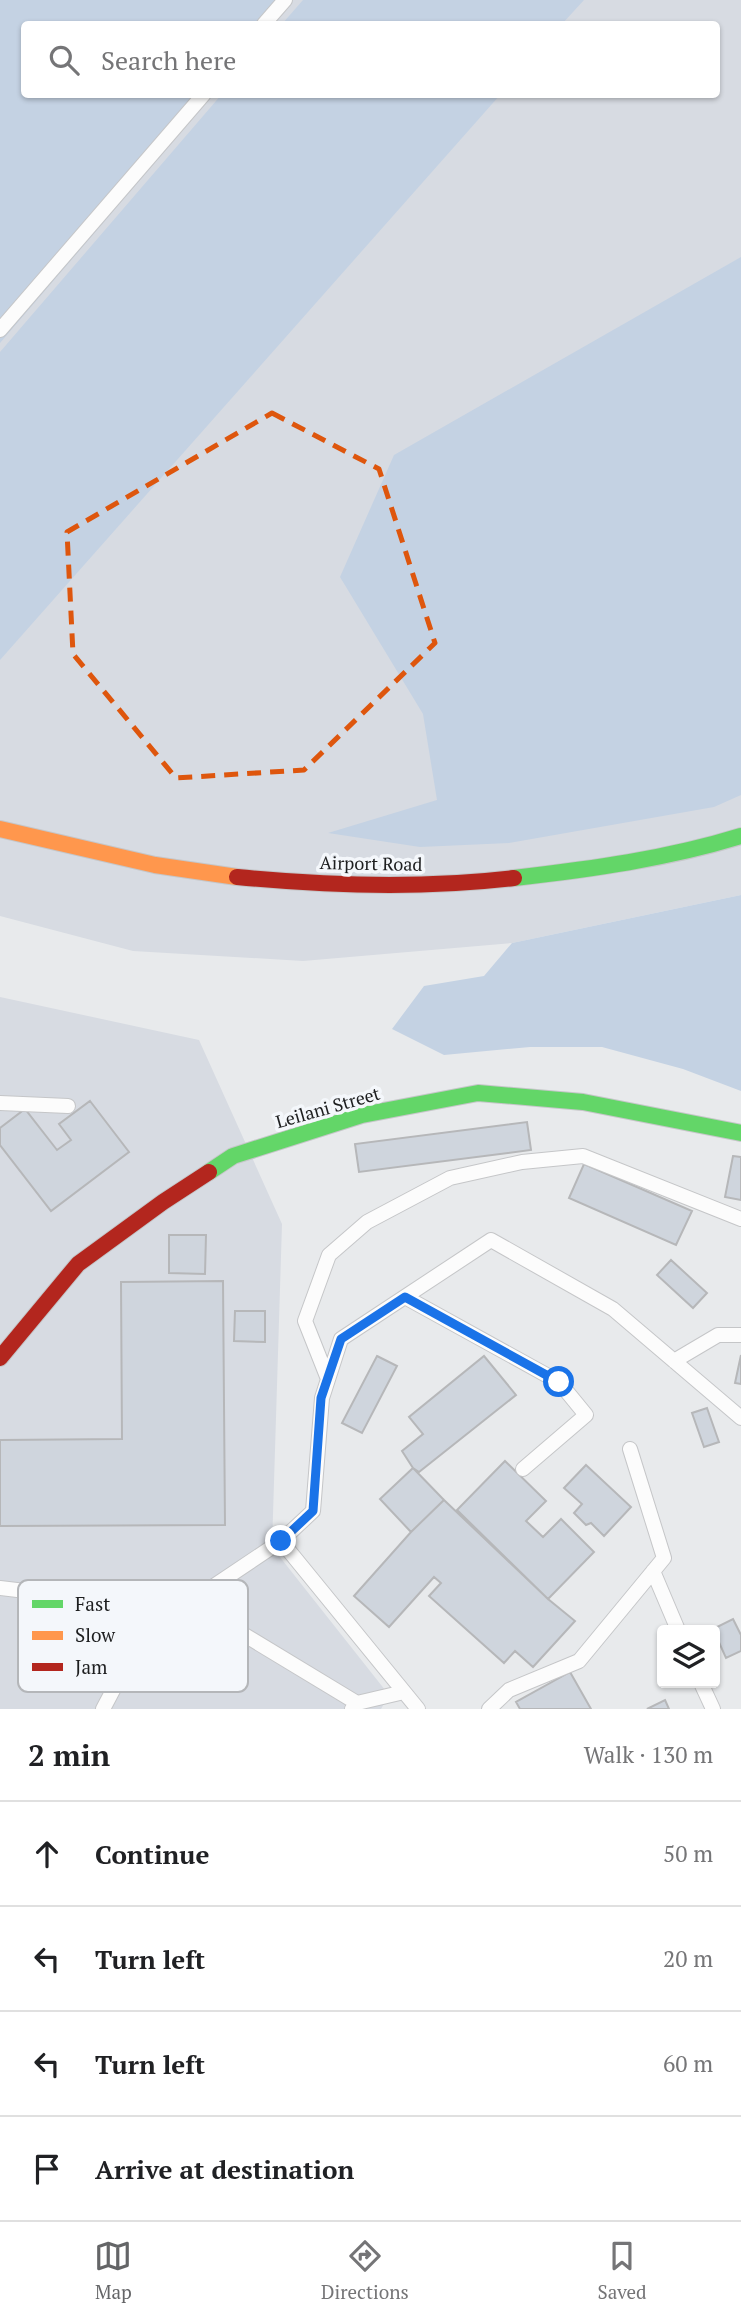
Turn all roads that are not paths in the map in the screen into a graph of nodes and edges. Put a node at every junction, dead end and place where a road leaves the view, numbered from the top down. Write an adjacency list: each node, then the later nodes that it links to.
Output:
1 (285, 0): 2 (lane)
2 (267, 21)
3 (201, 98): 4 (lane)
4 (0, 330)
5 (0, 829): 6 (street, Airport Road)
6 (741, 836)
7 (0, 1103): 8 (lane)
8 (68, 1106)
9 (741, 1133): 13 (street, Leilani Street)
10 (741, 1219): 15 (lane)
11 (405, 1297): 14 (lane); 15 (lane); 18 (lane)
12 (741, 1335): 14 (lane)
13 (0, 1358)
14 (674, 1361): 16 (lane)
15 (328, 1379): 19 (lane)
16 (741, 1418)
17 (630, 1449): 20 (lane)
18 (523, 1469)
19 (281, 1541): 21 (lane); 28 (lane)
20 (653, 1572): 24 (lane); 32 (lane)
21 (223, 1580)
22 (0, 1588): 23 (lane)
23 (18, 1590)
24 (676, 1625)
25 (248, 1638): 29 (lane)
26 (703, 1688): 33 (lane)
27 (112, 1692): 30 (lane)
28 (404, 1692): 29 (lane); 31 (lane)
29 (355, 1706)
30 (103, 1709)
31 (418, 1709)
32 (489, 1709)
33 (713, 1709)

